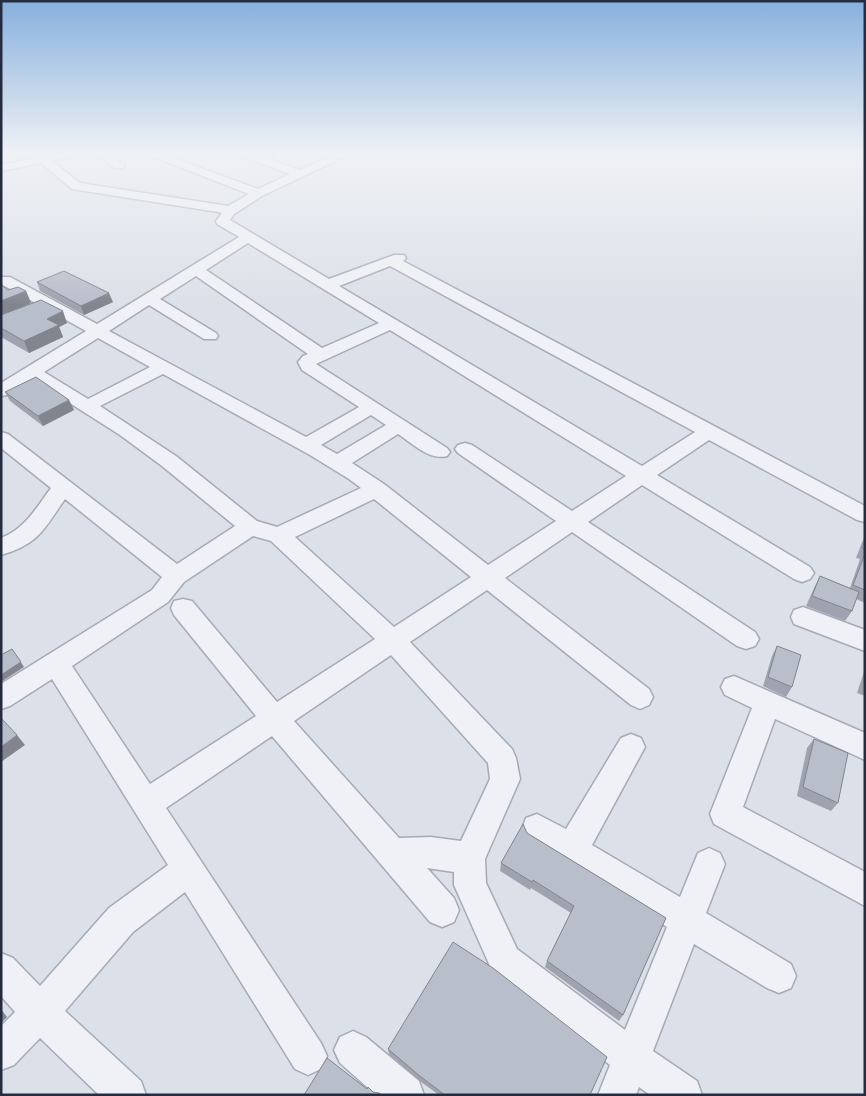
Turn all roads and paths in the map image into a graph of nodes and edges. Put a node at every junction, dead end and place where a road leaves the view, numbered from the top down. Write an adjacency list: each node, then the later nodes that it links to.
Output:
1 (188, 203): 3 (street)
2 (242, 203): 3 (street)
3 (230, 211): 4 (street)
4 (248, 238): 5 (street); 7 (street)
5 (197, 270): 8 (street); 14 (street)
6 (5, 280): 9 (street)
7 (327, 285): 11 (street); 21 (street)
8 (150, 299): 12 (street); 13 (street)
9 (47, 303): 10 (street); 12 (street)
10 (29, 311)
11 (390, 324): 14 (street); 27 (street)
12 (98, 332): 15 (street); 16 (street)
13 (210, 336)
14 (320, 355): 19 (street)
15 (162, 367): 18 (street); 23 (street)
16 (32, 372): 17 (street); 18 (street)
17 (1, 391)
18 (87, 406): 32 (street)
19 (372, 407): 20 (street); 23 (street)
20 (399, 425): 25 (street); 26 (street)
21 (710, 431): 27 (street); 30 (street)
22 (1, 438): 28 (street)
23 (307, 445): 26 (street)
24 (465, 449): 31 (street)
25 (440, 452)
26 (337, 463): 29 (street)
27 (643, 475): 31 (street); 35 (street)
28 (62, 487): 34 (street); 36 (street)
29 (377, 489): 33 (street); 37 (street)
30 (865, 516)
31 (572, 522): 37 (street); 40 (street)
32 (250, 527): 33 (street); 36 (street)
33 (279, 536): 41 (street)
34 (1, 548)
35 (802, 573)
36 (176, 576): 43 (street)
37 (488, 578): 41 (street); 45 (street)
38 (183, 608): 48 (street)
39 (803, 616): 42 (street)
40 (746, 639)
41 (393, 641): 48 (street); 55 (street)
42 (865, 641)
43 (57, 664): 46 (street); 51 (street)
44 (734, 687): 47 (street)
45 (640, 697)
46 (1, 698)
47 (768, 702): 50 (street); 58 (street)
48 (275, 719): 51 (street); 54 (street)
49 (630, 747): 53 (street)
50 (865, 747)
51 (146, 804): 57 (street)
52 (537, 829): 53 (street)
53 (572, 849): 60 (street)
54 (393, 854): 55 (street); 59 (street)
55 (469, 859): 67 (street)
56 (709, 864): 60 (street)
57 (189, 869): 63 (street); 66 (street)
58 (865, 890)
59 (442, 910)
60 (688, 919): 62 (street); 67 (street)
61 (1, 970): 63 (street)
62 (780, 976)
63 (40, 1013): 65 (street); 68 (street)
64 (353, 1050): 69 (street)
65 (1, 1052)
66 (308, 1056)
67 (632, 1059): 70 (street); 71 (street)
68 (127, 1095)
69 (405, 1095)
70 (617, 1095)
71 (684, 1095)

